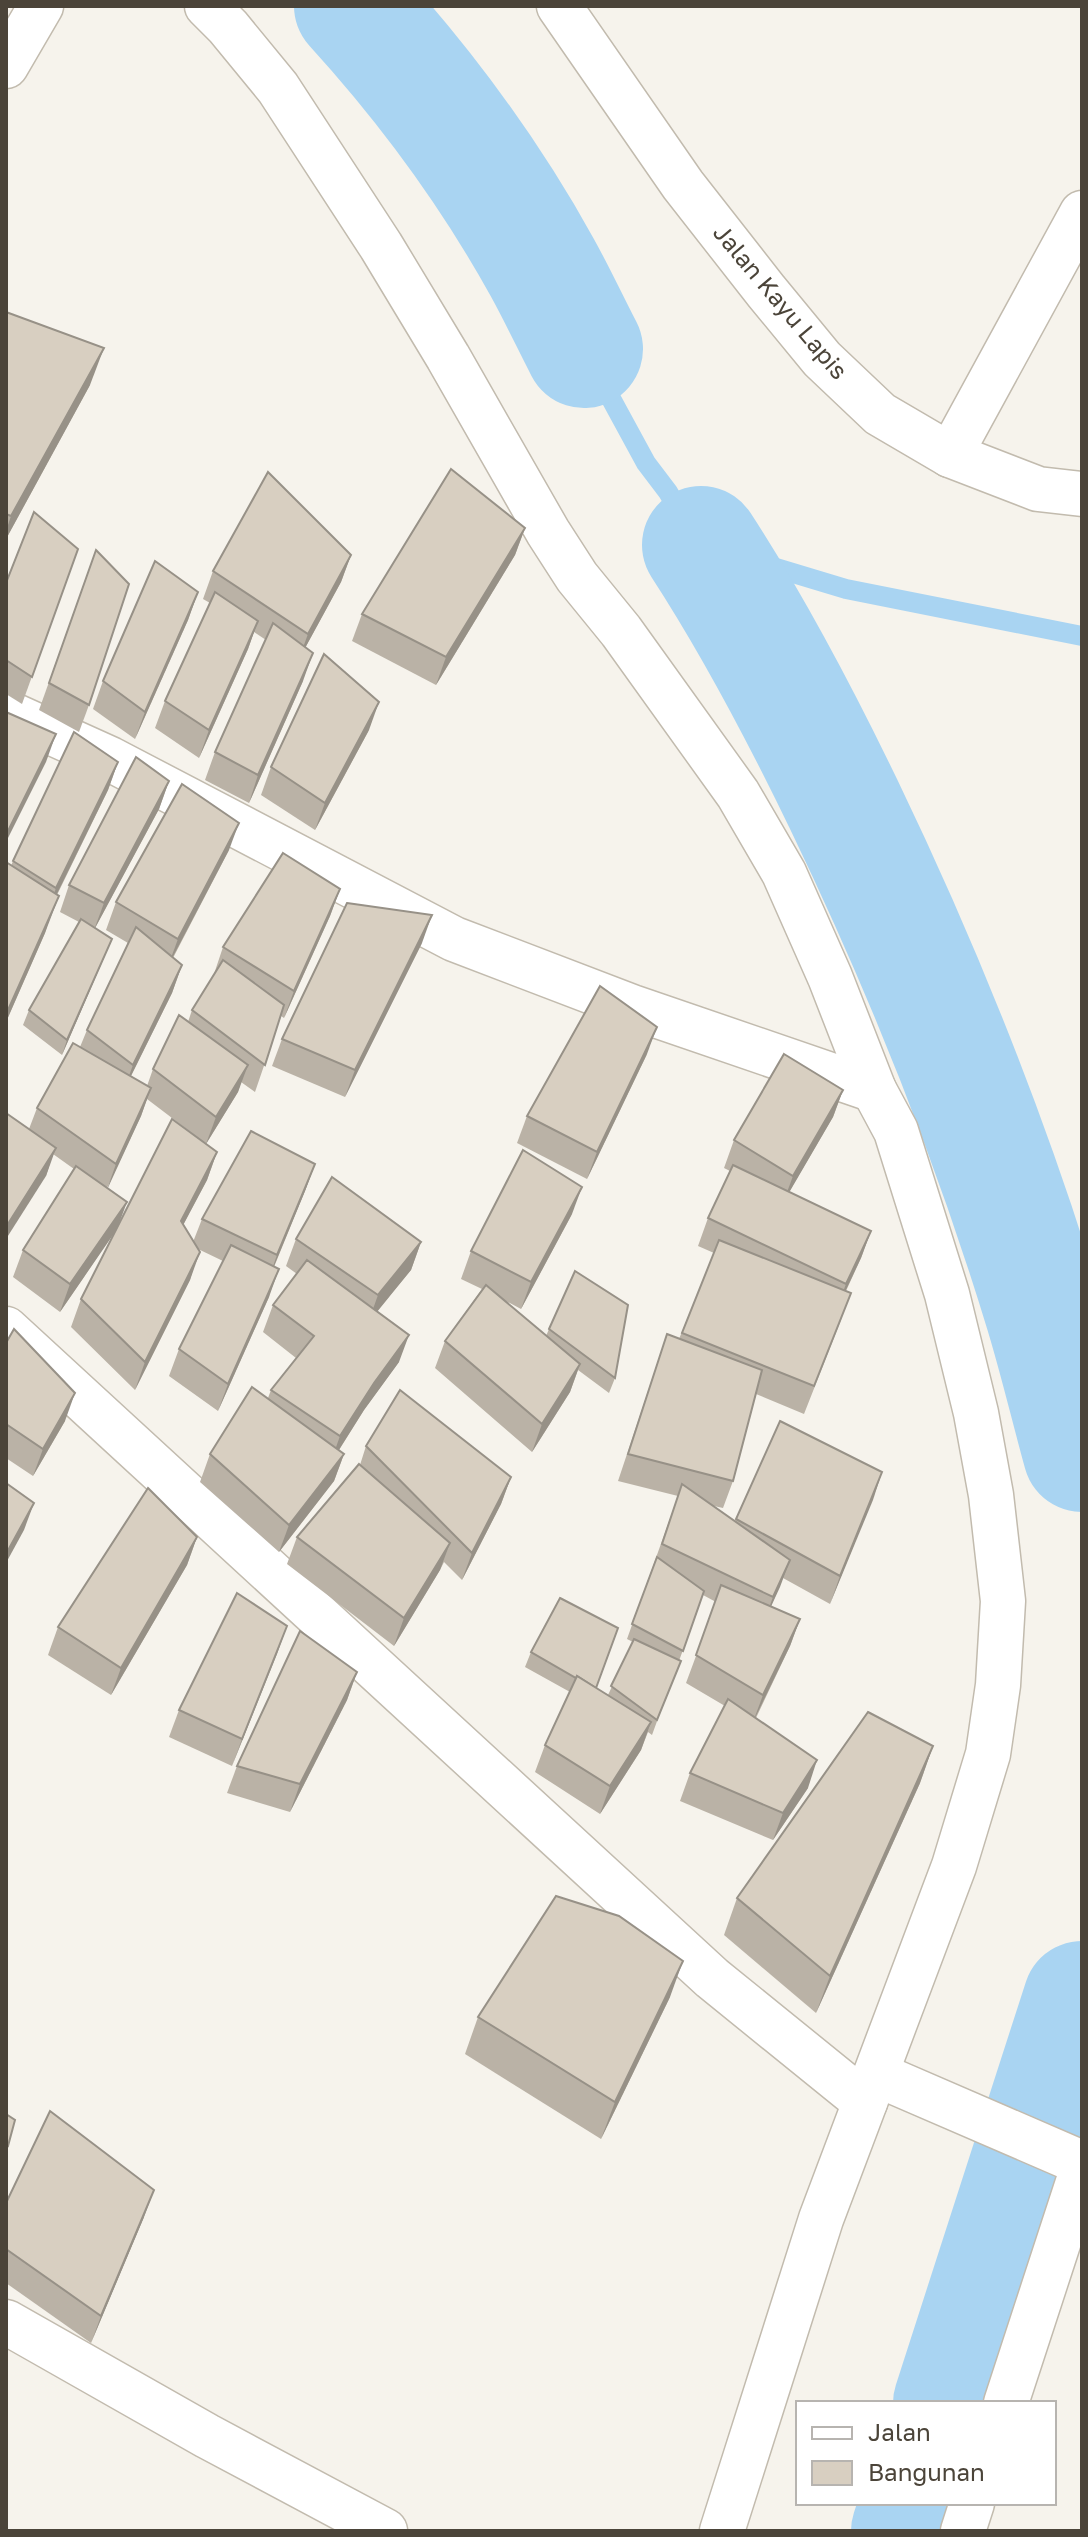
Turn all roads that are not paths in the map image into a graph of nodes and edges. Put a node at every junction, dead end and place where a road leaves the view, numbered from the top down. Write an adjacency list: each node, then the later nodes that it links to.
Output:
1 (41, 6): 4 (street)
2 (207, 6): 9 (street)
3 (559, 6): 6 (street, Jalan Kayu Lapis)
4 (6, 66)
5 (1082, 213): 6 (street)
6 (950, 455): 7 (street, Jalan Kayu Lapis)
7 (1082, 494)
8 (6, 712): 9 (street)
9 (874, 1090): 11 (street)
10 (6, 1329): 11 (street)
11 (870, 2088): 12 (street); 18 (street)
12 (1063, 2155)
13 (1082, 2170): 15 (street)
14 (6, 2322): 17 (street)
15 (1007, 2401)
16 (971, 2505): 19 (street)
17 (385, 2531)
18 (722, 2531)
19 (963, 2531)

